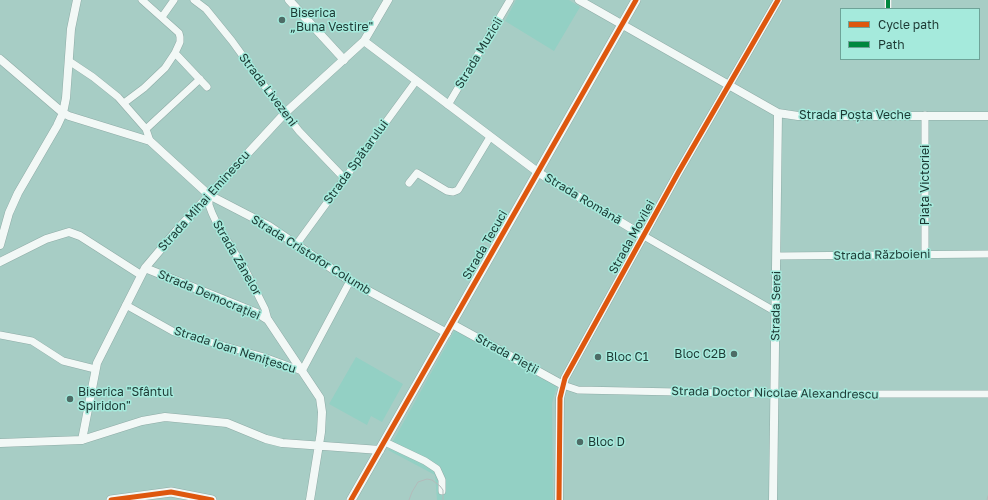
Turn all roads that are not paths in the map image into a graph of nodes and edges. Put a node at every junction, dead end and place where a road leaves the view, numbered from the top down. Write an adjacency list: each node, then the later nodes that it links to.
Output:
1 (77, 0): 17 (street)
2 (142, 0): 11 (street)
3 (174, 0): 11 (street)
4 (194, 0): 26 (street, Strada Livezeni)
5 (289, 0): 16 (street)
6 (388, 0): 13 (street, Strada Mihai Eminescu)
7 (510, 0): 23 (street, Strada Muzicii)
8 (579, 0): 12 (street, Strada Poșta Veche)
9 (636, 0): 12 (main road, Strada Tecuci)
10 (778, 0): 20 (street, Strada Movilei)
11 (162, 17): 14 (street)
12 (622, 25): 20 (street, Strada Poșta Veche); 32 (main road, Strada Tecuci)
13 (364, 41): 16 (street, Strada Mihai Eminescu); 19 (street, Strada Română)
14 (175, 53): 18 (street); 22 (street)
15 (0, 59): 25 (street, Strada Cristofor Columb)
16 (344, 60): 26 (street, Strada Mihai Eminescu)
17 (68, 61): 22 (street); 25 (street)
18 (200, 79): 21 (street); 29 (street)
19 (416, 81): 23 (street, Strada Română); 33 (street, Strada Spătarului)
20 (729, 85): 24 (street, Strada Poșta Veche); 36 (street, Strada Movilei)
21 (207, 87)
22 (124, 103): 29 (street)
23 (448, 105): 30 (street, Strada Română)
24 (778, 112): 27 (street, Strada Poșta Veche); 41 (street, Strada Serei)
25 (63, 113): 31 (street, Strada Cristofor Columb); 37 (street)
26 (285, 114): 33 (street, Strada Livezeni); 35 (street, Strada Mihai Eminescu)
27 (925, 115): 28 (street, Strada Poșta Veche); 39 (street, Piața Victoriei)
28 (988, 116)
29 (146, 129): 31 (street)
30 (490, 137): 32 (street, Strada Română); 34 (street)
31 (150, 141): 35 (street, Strada Cristofor Columb)
32 (539, 173): 36 (street, Strada Română); 48 (main road, Strada Tecuci)
33 (344, 178): 38 (street, Strada Spătarului)
34 (409, 183)
35 (208, 195): 38 (street, Strada Cristofor Columb); 43 (street, Strada Mihai Eminescu); 47 (street, Strada Zânelor)
36 (644, 236): 46 (street, Strada Română); 53 (street, Strada Movilei)
37 (0, 245)
38 (296, 245): 44 (street, Strada Cristofor Columb)
39 (925, 254): 40 (street, Strada Războieni); 41 (street, Strada Războieni)
40 (988, 254)
41 (777, 256): 46 (street, Strada Serei)
42 (0, 262): 43 (street, Strada Democrației)
43 (143, 271): 45 (street, Strada Mihai Eminescu); 47 (street, Strada Democrației)
44 (350, 280): 49 (street, Strada Cristofor Columb); 52 (street)
45 (126, 305): 51 (street, Strada Mihai Eminescu); 52 (street, Strada Ioan Nenițescu)
46 (776, 312): 54 (street, Strada Serei)
47 (268, 320): 52 (street, Strada Democrației)
48 (452, 324): 49 (main road, Strada Tecuci); 53 (street, Strada Pieții)
49 (447, 333): 59 (main road, Strada Tecuci)
50 (0, 335): 51 (street)
51 (95, 370): 56 (street, Strada Mihai Eminescu)
52 (302, 371): 58 (street, Strada Democrației)
53 (563, 385): 54 (street, Strada Doctor Nicolae Alexandrescu); 65 (street, Strada Movilei)
54 (775, 394): 55 (street, Strada Doctor Nicolae Alexandrescu); 66 (street, Strada Serei)
55 (988, 394)
56 (82, 440): 57 (street); 58 (street)
57 (0, 443)
58 (319, 445): 59 (street); 63 (street, Strada Democrației)
59 (382, 446): 60 (street); 64 (main road, Strada Tecuci)
60 (442, 491)
61 (111, 500): 62 (main road)
62 (212, 500)
63 (310, 500)
64 (351, 500)
65 (558, 500)
66 (773, 500)

